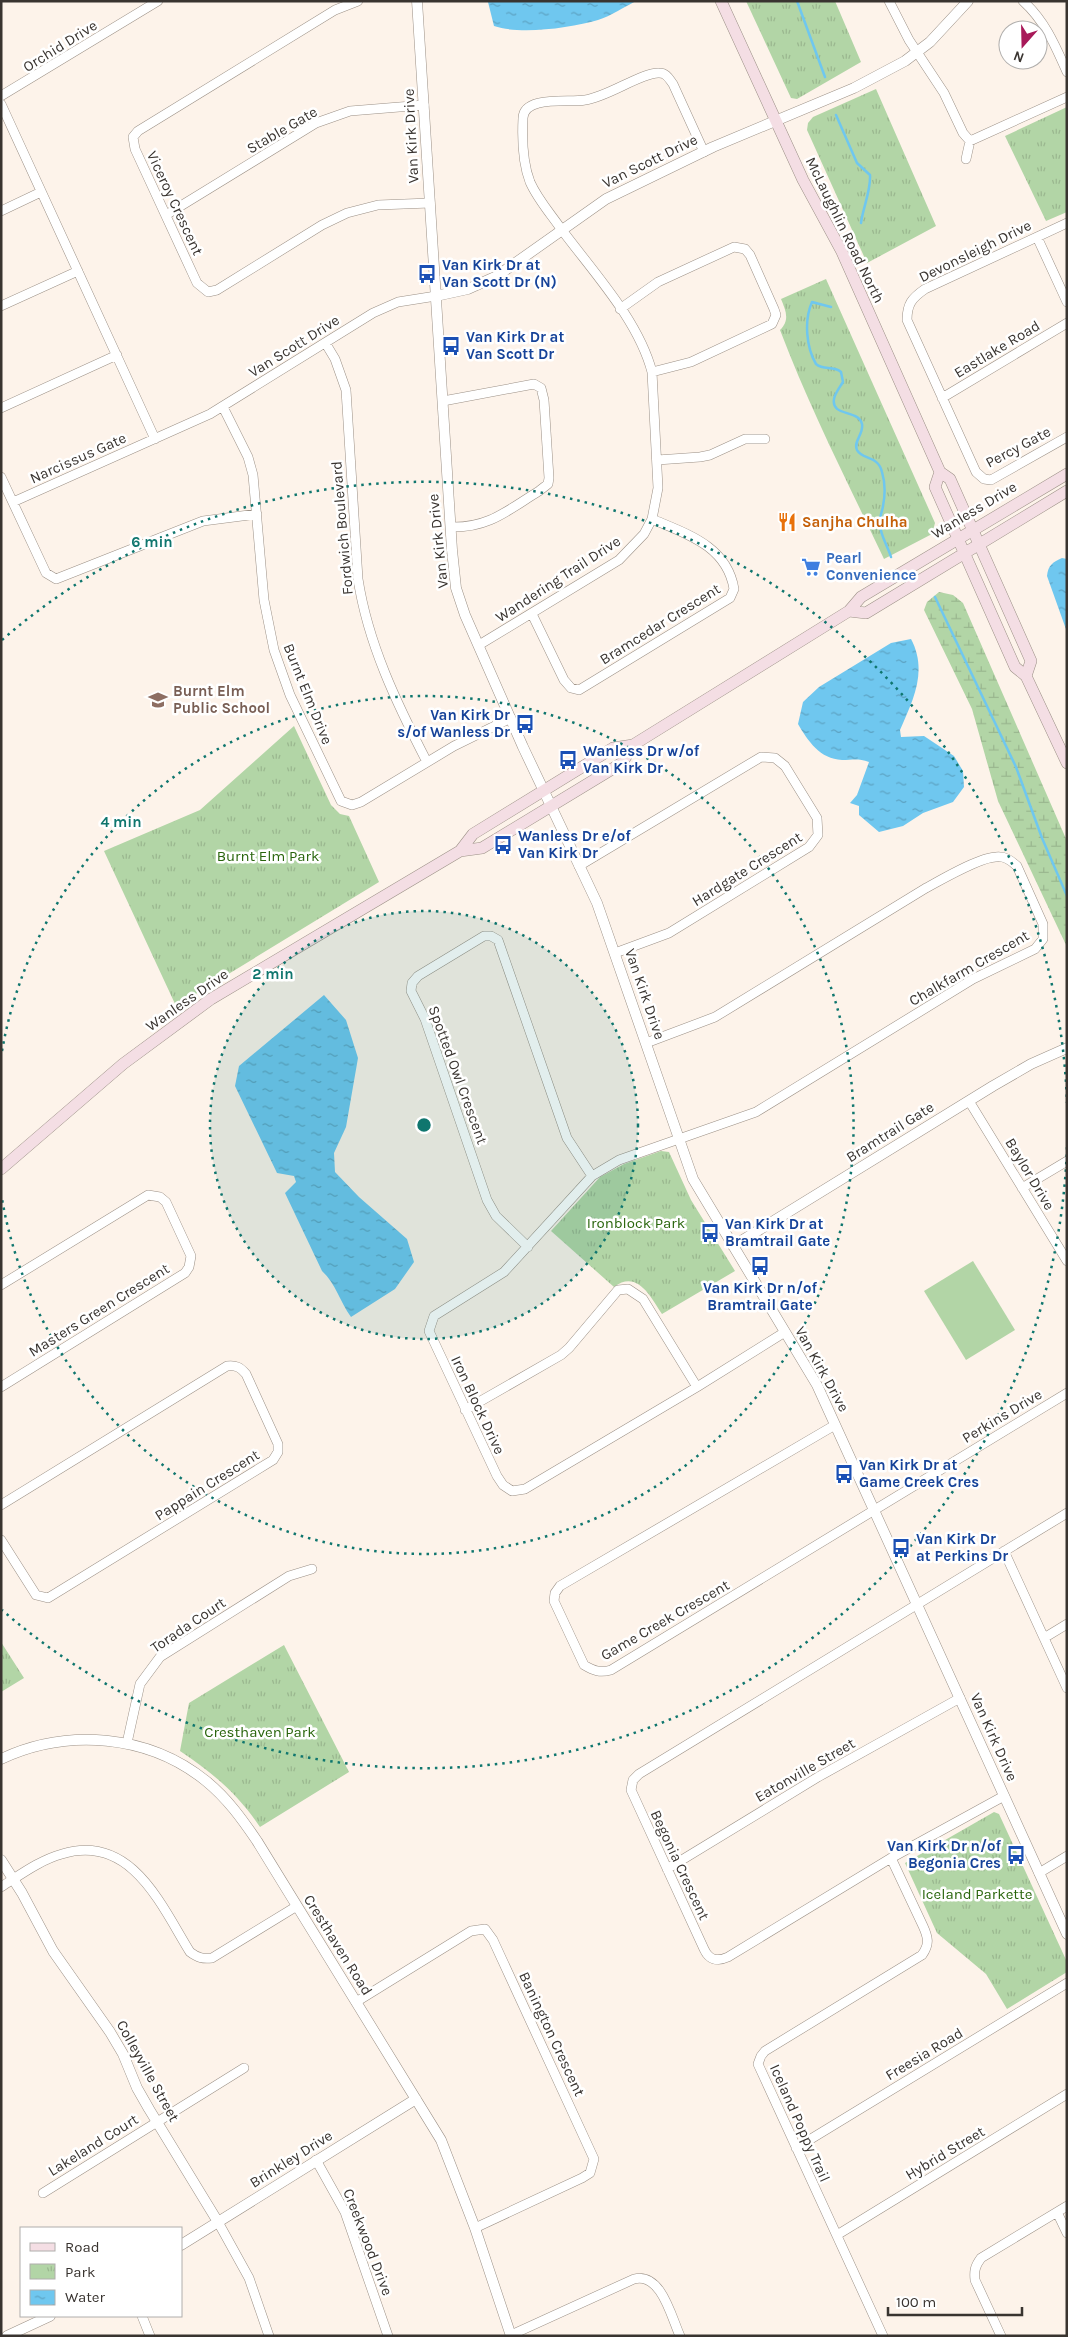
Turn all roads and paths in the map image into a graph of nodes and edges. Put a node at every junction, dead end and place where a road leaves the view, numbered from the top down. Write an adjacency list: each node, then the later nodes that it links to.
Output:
1 (158, 1): 10 (street, Orchid Drive)
2 (358, 1): 21 (street, Viceroy Crescent)
3 (417, 1): 13 (street, Van Kirk Drive)
4 (720, 1): 14 (main road, McLaughlin Road North)
5 (889, 1): 8 (street)
6 (968, 1): 8 (street, Van Scott Drive)
7 (1023, 1): 9 (street)
8 (917, 52): 14 (street, Van Scott Drive); 15 (street)
9 (1067, 72)
10 (1, 96)
11 (1067, 97): 15 (street)
12 (1, 104): 18 (street)
13 (424, 104): 19 (street, Van Kirk Drive); 21 (street, Stable Gate)
14 (776, 122): 16 (street, Van Scott Drive); 42 (main road, McLaughlin Road North)
15 (970, 141): 17 (street)
16 (704, 152): 23 (street, Van Scott Drive); 23 (street, Wandering Trail Drive)
17 (966, 158)
18 (42, 192): 20 (street); 25 (street)
19 (430, 203): 21 (street, Viceroy Crescent); 26 (street, Van Kirk Drive)
20 (1, 211)
21 (166, 215)
22 (1067, 223): 24 (street, Devonsleigh Drive)
23 (562, 229): 26 (street, Van Scott Drive); 29 (street, Wandering Trail Drive)
24 (1037, 237): 27 (street); 34 (street, Devonsleigh Drive)
25 (78, 271): 28 (street); 32 (street)
26 (436, 296): 31 (street, Van Scott Drive); 35 (street, Van Kirk Drive)
27 (1067, 302)
28 (1, 306)
29 (620, 309): 33 (street, Wandering Trail Drive); 33 (street)
30 (1067, 323): 34 (street, Eastlake Road)
31 (326, 344): 36 (street, Van Scott Drive); 60 (street, Fordwich Boulevard)
32 (117, 355): 37 (street); 39 (street)
33 (652, 372): 41 (street, Wandering Trail Drive)
34 (942, 398): 38 (street, Percy Gate)
35 (443, 401): 49 (street, Van Kirk Drive); 49 (street)
36 (222, 407): 39 (street, Van Scott Drive); 47 (street, Burnt Elm Drive)
37 (1, 408)
38 (1067, 437)
39 (155, 438): 46 (street, Narcissus Gate)
40 (765, 439): 41 (street)
41 (658, 460): 48 (street, Wandering Trail Drive)
42 (940, 472): 50 (main road, McLaughlin Road North); 51 (main road, McLaughlin Road North)
43 (1067, 474): 50 (main road, Wanless Drive)
44 (1, 477): 46 (street)
45 (1067, 491): 52 (main road, Wanless Drive)
46 (12, 502): 47 (street)
47 (257, 514): 60 (street, Burnt Elm Drive)
48 (652, 519): 55 (street, Wandering Trail Drive); 55 (street, Bramcedar Crescent)
49 (450, 527): 56 (street, Van Kirk Drive)
50 (973, 528): 51 (main road, Wanless Drive); 52 (main road, McLaughlin Road North)
51 (958, 537): 53 (main road, McLaughlin Road North); 54 (main road, Wanless Drive)
52 (980, 544): 53 (main road, Wanless Drive); 57 (main road, McLaughlin Road North)
53 (965, 553): 54 (main road, Wanless Drive); 57 (main road, McLaughlin Road North)
54 (849, 611): 59 (main road, Wanless Drive)
55 (532, 614): 56 (street, Wandering Trail Drive)
56 (479, 645): 58 (street, Van Kirk Drive)
57 (1026, 676): 61 (main road, McLaughlin Road North)
58 (511, 718): 60 (street, Burnt Elm Drive); 62 (street, Van Kirk Drive)
59 (633, 745): 62 (main road, Wanless Drive); 63 (main road, Wanless Drive)
60 (427, 762)
61 (1067, 763)
62 (544, 791): 63 (street, Van Kirk Drive); 64 (main road, Wanless Drive)
63 (551, 806): 64 (main road, Wanless Drive); 65 (street, Van Kirk Drive)
64 (460, 851): 72 (main road, Wanless Drive)
65 (579, 866): 66 (street, Van Kirk Drive); 66 (street, Hardgate Crescent)
66 (615, 953): 67 (street, Van Kirk Drive)
67 (646, 1043): 70 (street, Van Kirk Drive); 70 (street, Chalkfarm Crescent)
68 (1067, 1048): 69 (street, Bramtrail Gate)
69 (969, 1101): 74 (street, Baylor Drive); 75 (street, Bramtrail Gate)
70 (678, 1140): 73 (street, Iron Block Drive); 75 (street, Van Kirk Drive)
71 (1067, 1161): 74 (street)
72 (1, 1169)
73 (592, 1176): 76 (street, Iron Block Drive); 76 (street, Spotted Owl Crescent)
74 (1022, 1188): 77 (street, Baylor Drive)
75 (733, 1246): 79 (street, Van Kirk Drive)
76 (528, 1247): 83 (street, Iron Block Drive)
77 (1067, 1262)
78 (1, 1284): 80 (street, Masters Green Crescent)
79 (785, 1332): 81 (street, Iron Block Drive); 84 (street, Van Kirk Drive)
80 (1, 1387)
81 (697, 1387): 83 (street, Iron Block Drive); 83 (street)
82 (1067, 1392): 86 (street, Perkins Drive)
83 (465, 1410)
84 (835, 1425): 86 (street, Van Kirk Drive); 86 (street, Game Creek Crescent)
85 (1, 1505): 88 (street, Pappain Crescent)
86 (875, 1509): 91 (street, Van Kirk Drive)
87 (1067, 1513): 89 (street, Begonia Crescent)
88 (1, 1540)
89 (1004, 1551): 91 (street, Begonia Crescent); 93 (street)
90 (312, 1569): 96 (street, Torada Court)
91 (918, 1604): 95 (street, Van Kirk Drive); 102 (street, Begonia Crescent)
92 (1067, 1624): 93 (street)
93 (1044, 1638): 94 (street)
94 (1067, 1688)
95 (960, 1698): 98 (street, Van Kirk Drive); 102 (street, Eatonville Street)
96 (127, 1743): 97 (street, Cresthaven Road); 106 (street, Cresthaven Road)
97 (1, 1759)
98 (1004, 1796): 100 (street, Begonia Crescent); 103 (street, Van Kirk Drive)
99 (1067, 1856): 103 (street)
100 (891, 1858): 102 (street, Begonia Crescent); 114 (street, Iceland Poppy Trail)
101 (1, 1860): 104 (street, Colleyville Street)
102 (667, 1870)
103 (1039, 1873): 107 (street, Van Kirk Drive)
104 (14, 1880): 105 (street); 106 (street); 113 (street, Colleyville Street)
105 (1, 1887)
106 (297, 1906): 109 (street, Cresthaven Road)
107 (1067, 1934)
108 (1067, 1983): 114 (street, Freesia Road)
109 (356, 2002): 112 (street, Cresthaven Road); 120 (street, Banington Crescent)
110 (244, 2068): 113 (street, Lakeland Court)
111 (1067, 2094): 122 (street, Hybrid Street)
112 (416, 2099): 115 (street, Brinkley Drive); 120 (street, Cresthaven Road)
113 (157, 2121): 116 (street, Lakeland Court); 119 (street, Colleyville Street)
114 (796, 2148): 122 (street, Iceland Poppy Trail)
115 (316, 2160): 119 (street, Brinkley Drive); 131 (street, Creekwood Drive)
116 (43, 2193)
117 (1067, 2206): 118 (street)
118 (1057, 2212): 121 (street); 134 (street)
119 (218, 2222): 123 (street, Brinkley Drive); 130 (street)
120 (474, 2228): 127 (street, Cresthaven Road)
121 (1067, 2233)
122 (837, 2235): 133 (street, Iceland Poppy Trail)
123 (182, 2244)
124 (48, 2317): 126 (street)
125 (142, 2317): 129 (street)
126 (20, 2333): 128 (street)
127 (511, 2335): 132 (street)
128 (7, 2336)
129 (150, 2336)
130 (269, 2336)
131 (388, 2336)
132 (680, 2336)
133 (883, 2336)
134 (1002, 2336)

